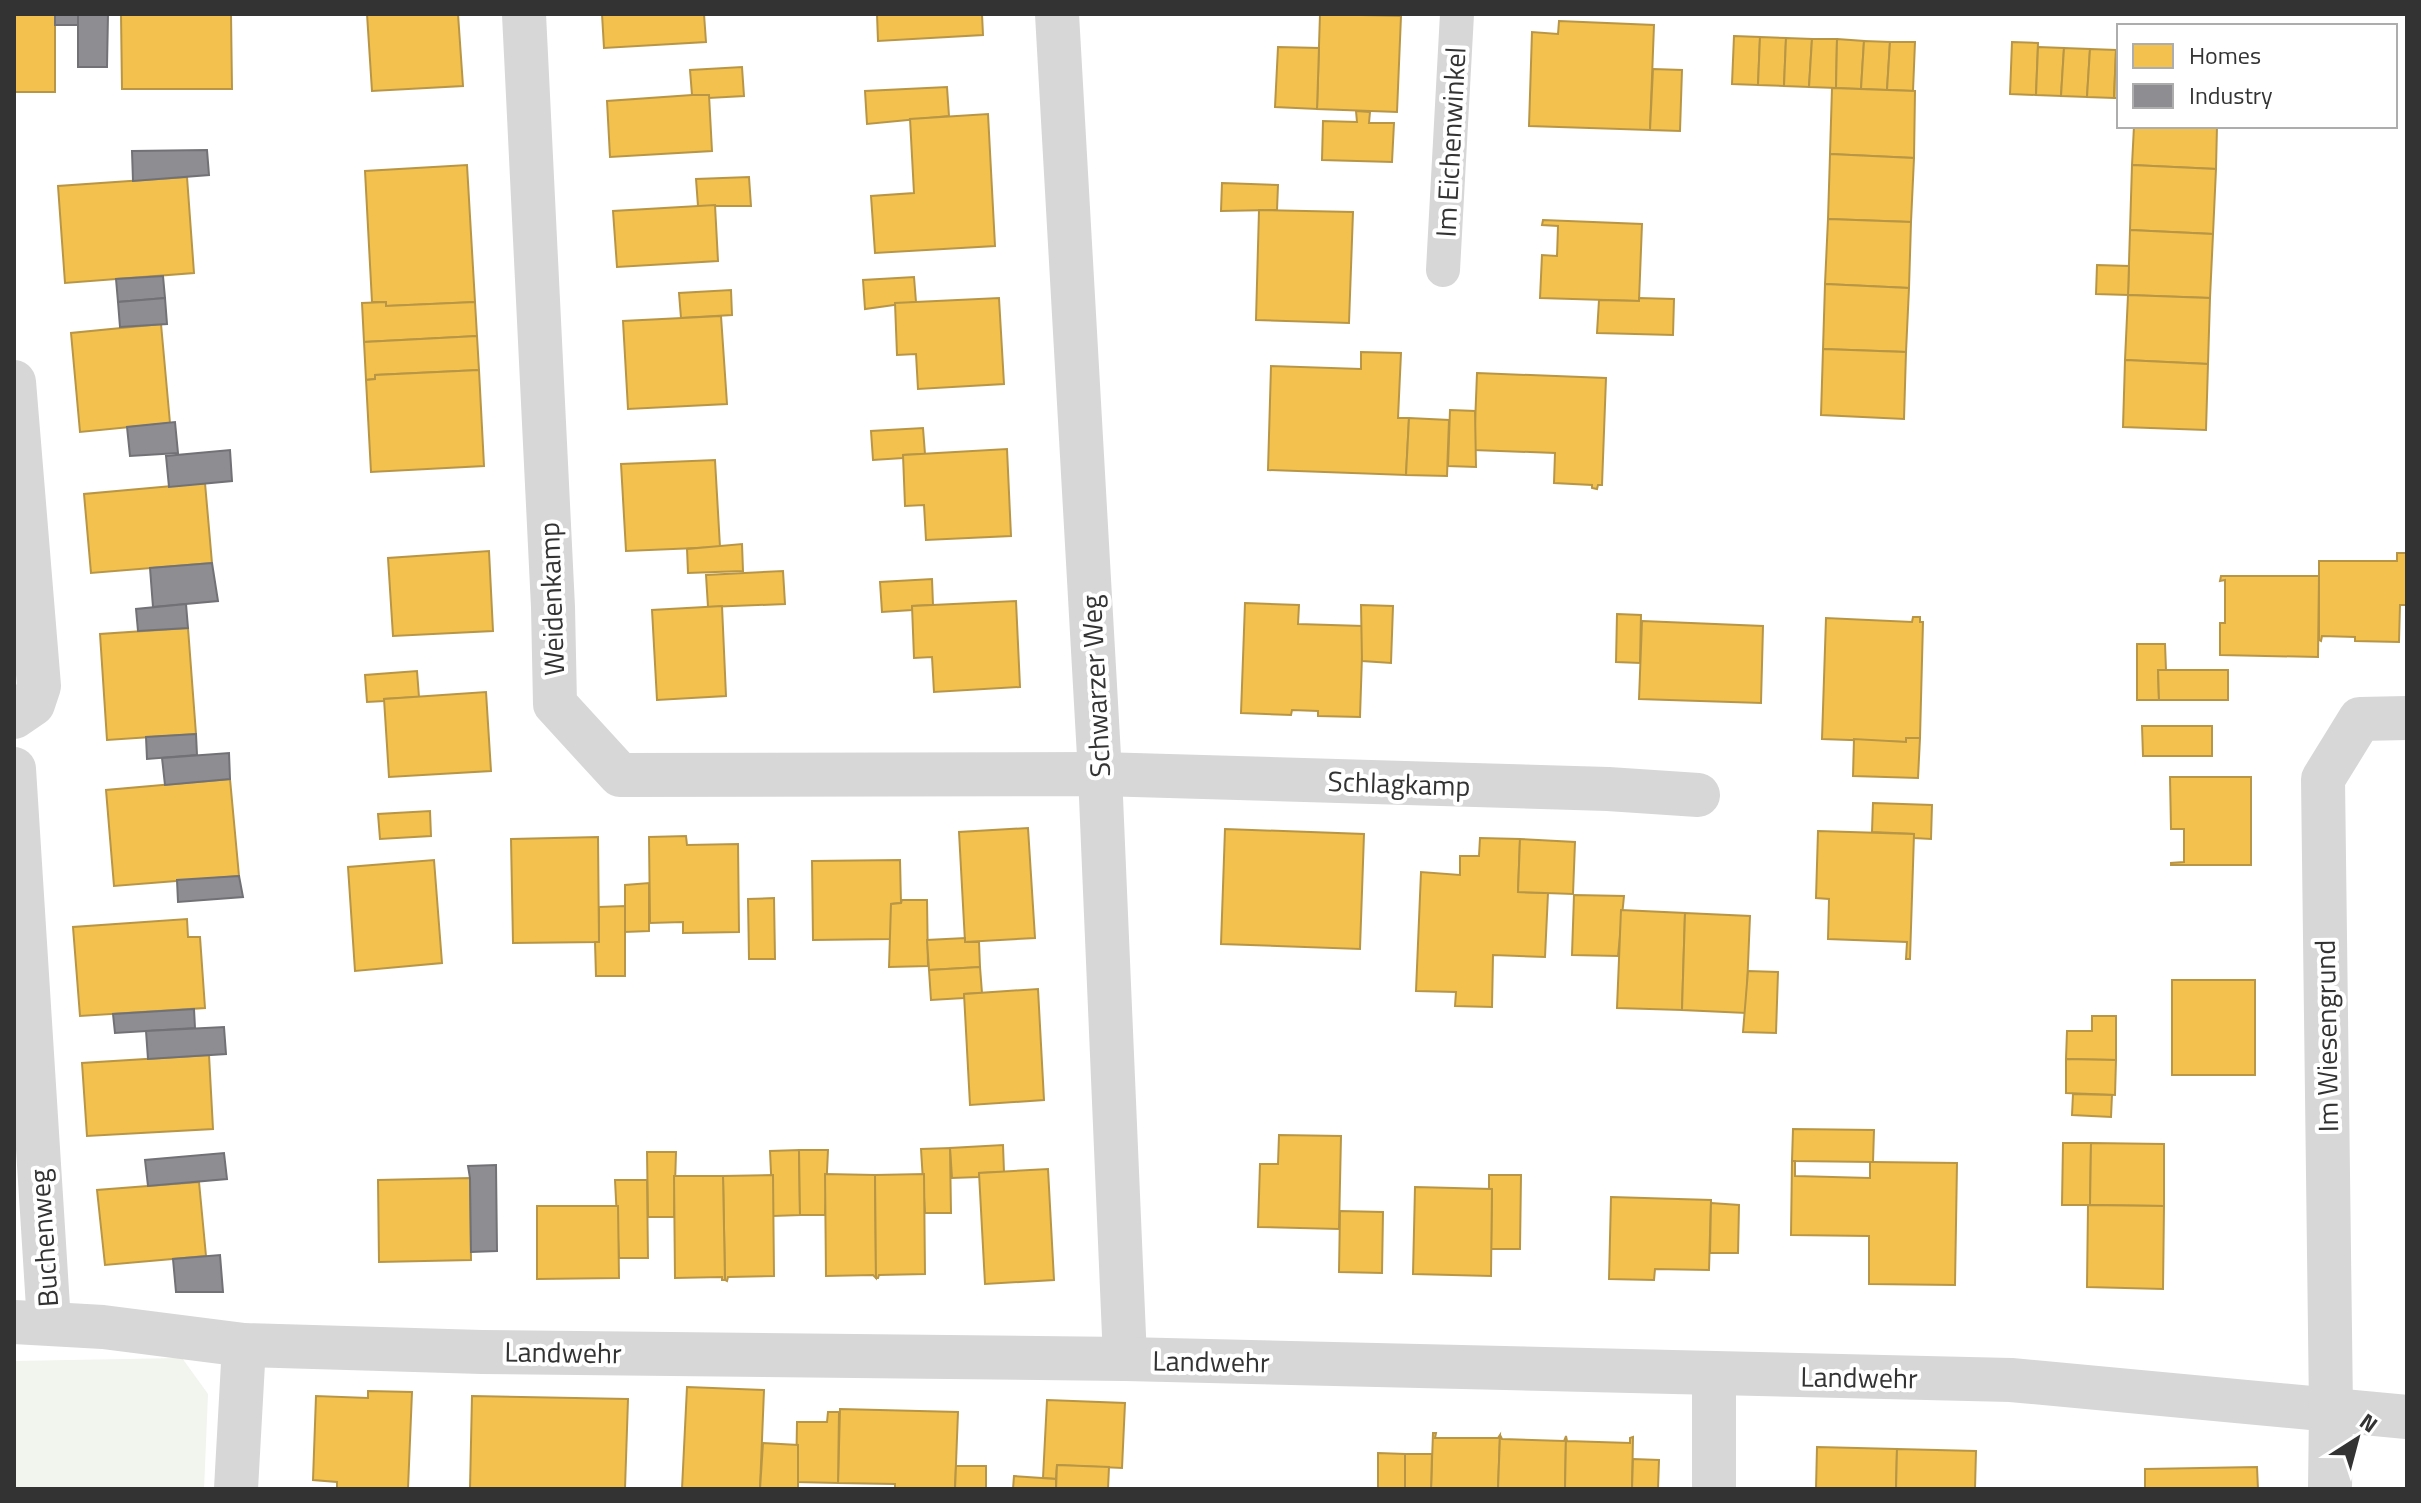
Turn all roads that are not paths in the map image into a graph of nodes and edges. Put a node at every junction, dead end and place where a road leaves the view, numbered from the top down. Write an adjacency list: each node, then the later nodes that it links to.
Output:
1 (524, 14): 9 (street, Weidenkamp)
2 (1057, 14): 9 (street, Schwarzer Weg)
3 (1457, 14): 4 (lane, Im Eichenwinkel)
4 (1443, 270)
5 (14, 382): 6 (street)
6 (14, 717)
7 (2407, 718): 15 (street, Im Wiesengrund)
8 (14, 769): 11 (street, Buchenweg)
9 (1100, 774): 10 (street, Schlagkamp); 13 (street, Schwarzer Weg)
10 (1698, 795)
11 (31, 1323): 12 (street, Landwehr)
12 (244, 1345): 13 (street, Landwehr); 17 (street)
13 (1125, 1359): 14 (street, Landwehr)
14 (1714, 1374): 15 (street, Landwehr); 18 (street)
15 (2331, 1410): 16 (street, Landwehr); 19 (street)
16 (2407, 1417)
17 (236, 1489)
18 (1714, 1489)
19 (2330, 1489)

